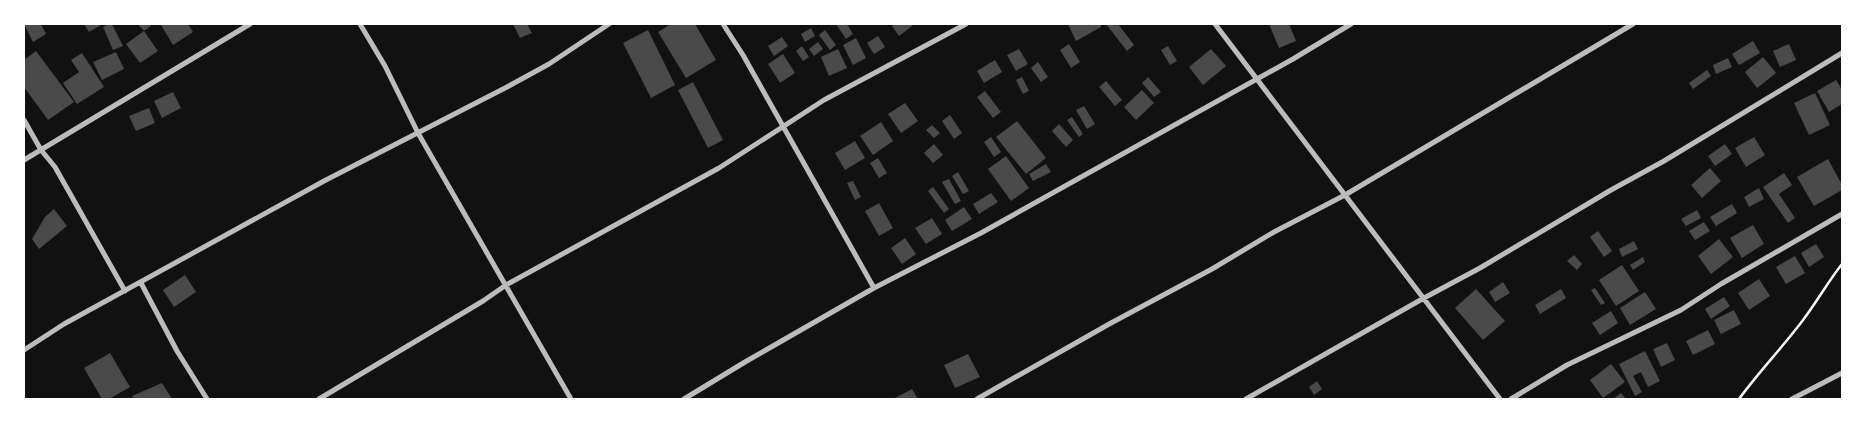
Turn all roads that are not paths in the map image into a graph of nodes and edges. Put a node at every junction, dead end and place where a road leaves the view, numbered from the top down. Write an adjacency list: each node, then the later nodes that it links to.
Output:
1 (250, 24): 14 (street)
2 (360, 24): 13 (street)
3 (609, 24): 13 (street)
4 (723, 24): 12 (street)
5 (966, 24): 12 (street)
6 (1216, 24): 10 (street)
7 (1351, 24): 10 (street)
8 (1633, 24): 16 (street)
9 (1842, 53): 22 (street)
10 (1256, 79): 16 (street); 20 (street)
11 (24, 120): 14 (street)
12 (783, 127): 19 (street); 20 (street)
13 (418, 132): 18 (street); 19 (street)
14 (41, 150): 15 (street); 21 (street)
15 (24, 160)
16 (1345, 195): 22 (street); 29 (street)
17 (1842, 214): 32 (street)
18 (141, 283): 21 (street); 25 (street)
19 (506, 285): 26 (street); 27 (street)
20 (874, 288): 28 (street)
21 (125, 291): 23 (street)
22 (1424, 298): 30 (street); 31 (street)
23 (24, 350)
24 (1842, 374): 33 (street)
25 (207, 399)
26 (319, 399)
27 (571, 399)
28 (684, 399)
29 (977, 399)
30 (1246, 399)
31 (1500, 399)
32 (1511, 399)
33 (1792, 399)

